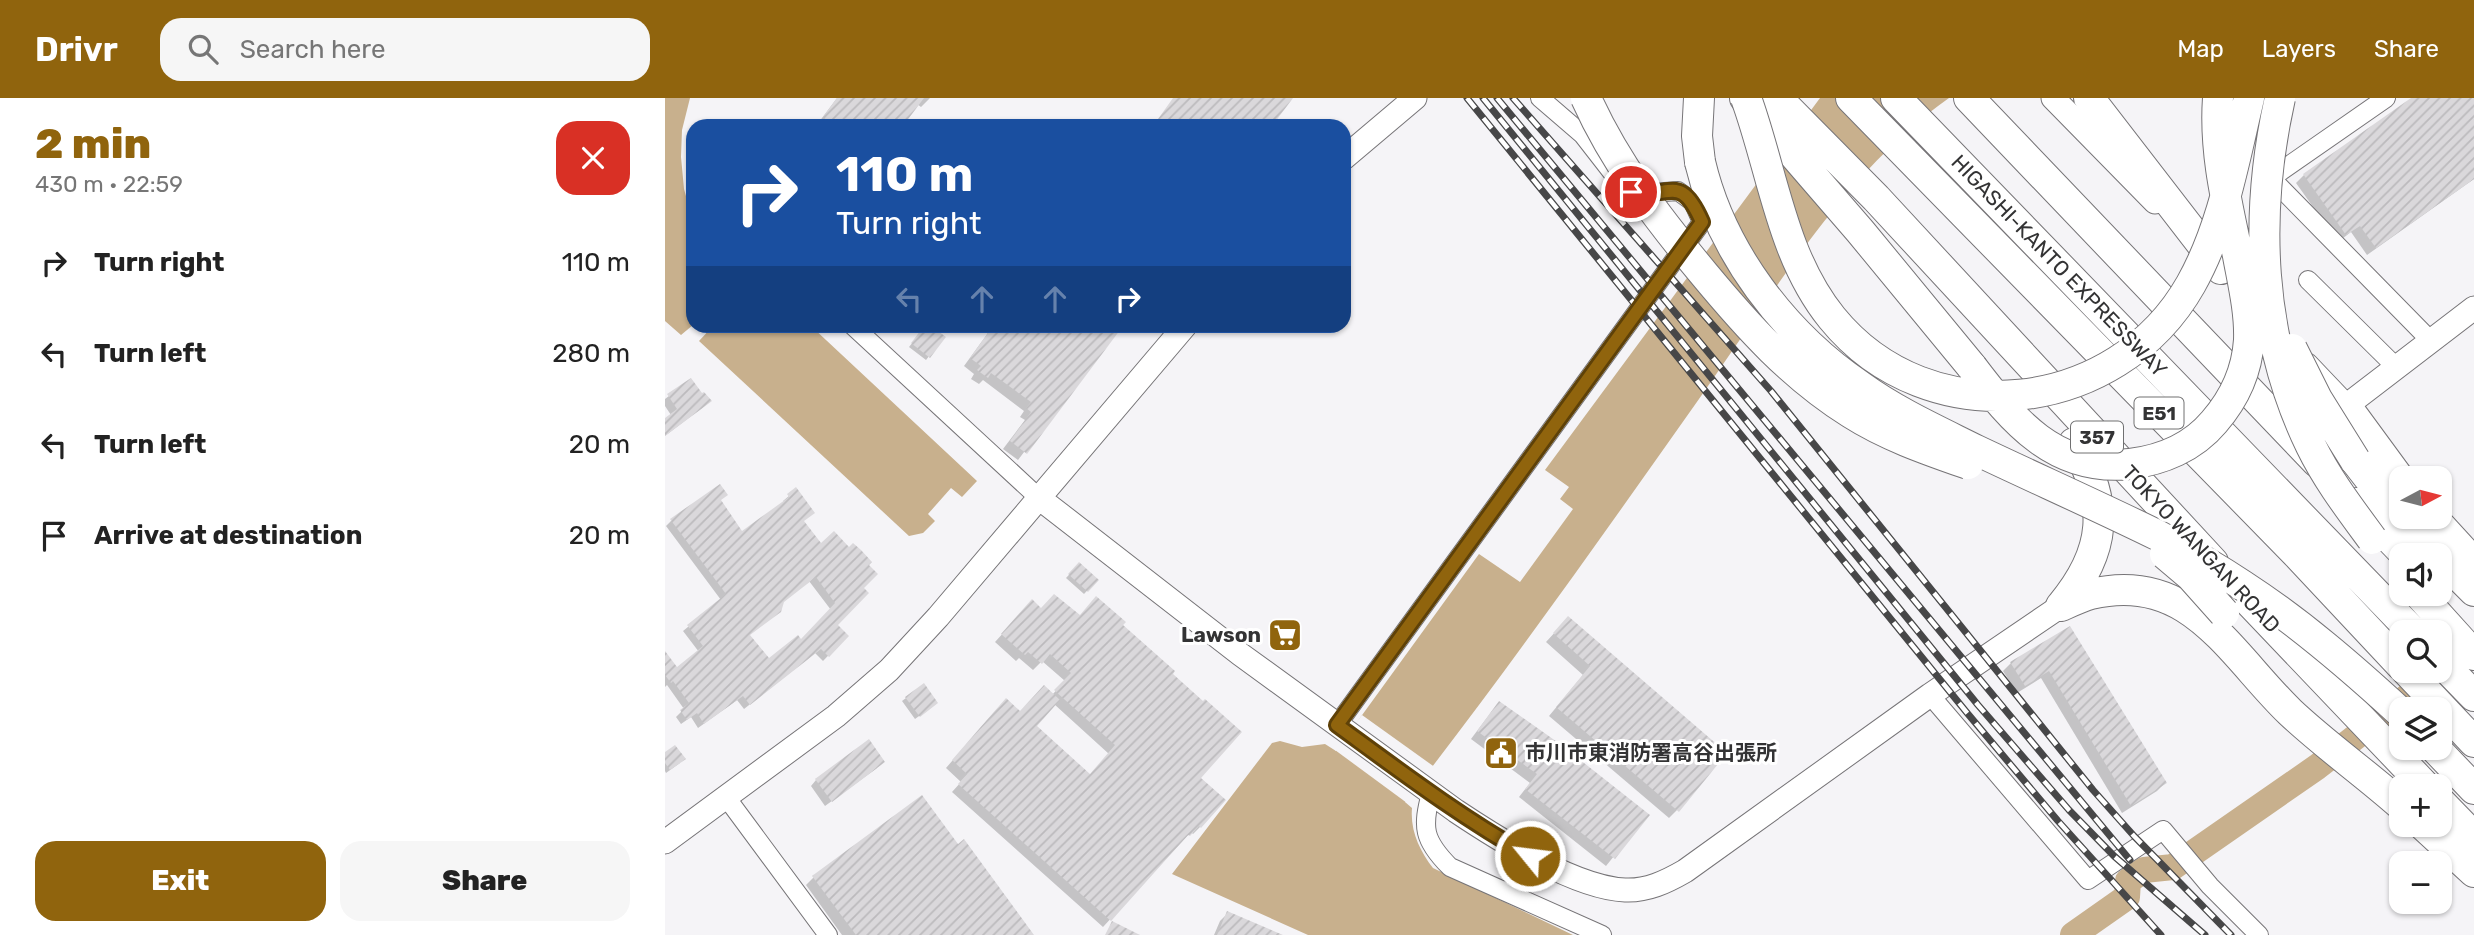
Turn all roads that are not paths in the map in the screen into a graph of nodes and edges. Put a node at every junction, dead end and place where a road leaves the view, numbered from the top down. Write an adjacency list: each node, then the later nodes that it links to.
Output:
1 (1415, 98): 17 (street)
2 (1540, 98): 47 (street)
3 (1586, 98): 21 (highway, bridge)
4 (1604, 98): 21 (highway, bridge)
5 (1699, 98): 45 (highway, bridge)
6 (1745, 98): 10 (highway, bridge); 12 (highway, bridge)
7 (1777, 98): 18 (highway, TOKYO WANGAN ROAD / 357)
8 (1851, 98): 39 (highway, HIGASHI-KANTO EXPRESSWAY / E51, bridge)
9 (1896, 98): 37 (highway, HIGASHI-KANTO EXPRESSWAY / E51, bridge)
10 (2218, 98)
11 (2231, 98): 30 (highway, bridge)
12 (2249, 98)
13 (2280, 98): 34 (highway, bridge)
14 (2386, 98): 25 (street)
15 (2069, 102): 19 (highway)
16 (1977, 107): 32 (highway)
17 (1351, 152)
18 (1875, 198): 36 (highway); 50 (highway, TOKYO WANGAN ROAD / 357)
19 (2221, 269): 27 (street)
20 (2308, 279): 26 (street)
21 (1724, 297): 46 (highway, bridge)
22 (2474, 308): 25 (street)
23 (861, 333): 29 (street)
24 (1179, 333): 29 (street)
25 (2430, 340): 26 (street)
26 (2395, 366): 27 (street)
27 (2346, 406): 28 (highway)
28 (2390, 466)
29 (1039, 498): 47 (street); 54 (street)
30 (2389, 501)
31 (2414, 529): 33 (highway)
32 (2395, 543)
33 (2428, 543)
34 (2389, 558)
35 (2452, 585): 38 (highway); 40 (highway)
36 (2061, 606): 43 (street); 46 (highway)
37 (2401, 620)
38 (2474, 624)
39 (2389, 652)
40 (2474, 655)
41 (2452, 673): 44 (highway)
42 (2418, 683): 48 (highway)
43 (1930, 695): 51 (street); 62 (street)
44 (2474, 696)
45 (2389, 702)
46 (2296, 706): 53 (highway)
47 (1342, 729): 51 (street)
48 (2474, 742)
49 (2446, 760): 52 (highway)
50 (2414, 774)
51 (1426, 789): 61 (street)
52 (2474, 789)
53 (2389, 794)
54 (726, 797): 58 (street); 60 (street)
55 (2452, 815): 57 (highway)
56 (2436, 837): 59 (highway)
57 (2474, 838)
58 (665, 842)
59 (2474, 872)
60 (828, 935)
61 (1602, 935)
62 (2259, 935)

